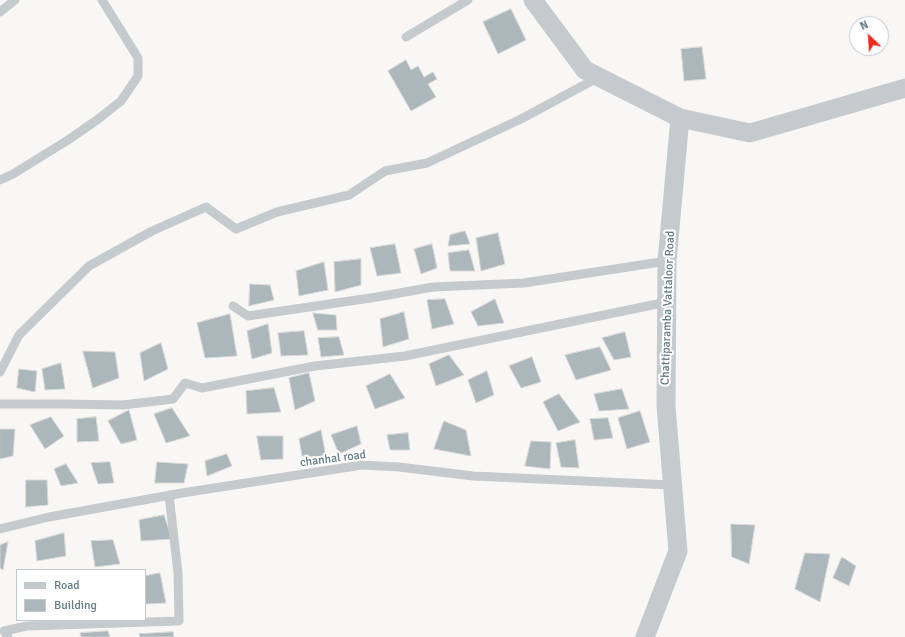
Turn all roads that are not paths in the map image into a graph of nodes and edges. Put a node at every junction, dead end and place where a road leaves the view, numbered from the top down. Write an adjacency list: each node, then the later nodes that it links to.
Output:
1 (16, 0): 5 (lane)
2 (102, 0): 10 (lane)
3 (468, 0): 6 (lane)
4 (533, 0): 7 (street)
5 (0, 12)
6 (406, 36)
7 (598, 77): 9 (street); 14 (lane)
8 (905, 88): 9 (street)
9 (680, 118): 11 (street, Chattiparamba Vattaloor Road)
10 (0, 180)
11 (667, 261): 12 (street, Chattiparamba Vattaloor Road); 13 (lane)
12 (667, 302): 15 (lane); 16 (street, Chattiparamba Vattaloor Road)
13 (233, 306)
14 (0, 372)
15 (0, 404)
16 (672, 485): 17 (lane, chanhal road); 20 (street, Chattiparamba Vattaloor Road)
17 (169, 495): 18 (lane, chanhal road); 19 (lane)
18 (0, 529)
19 (8, 637)
20 (645, 637)

